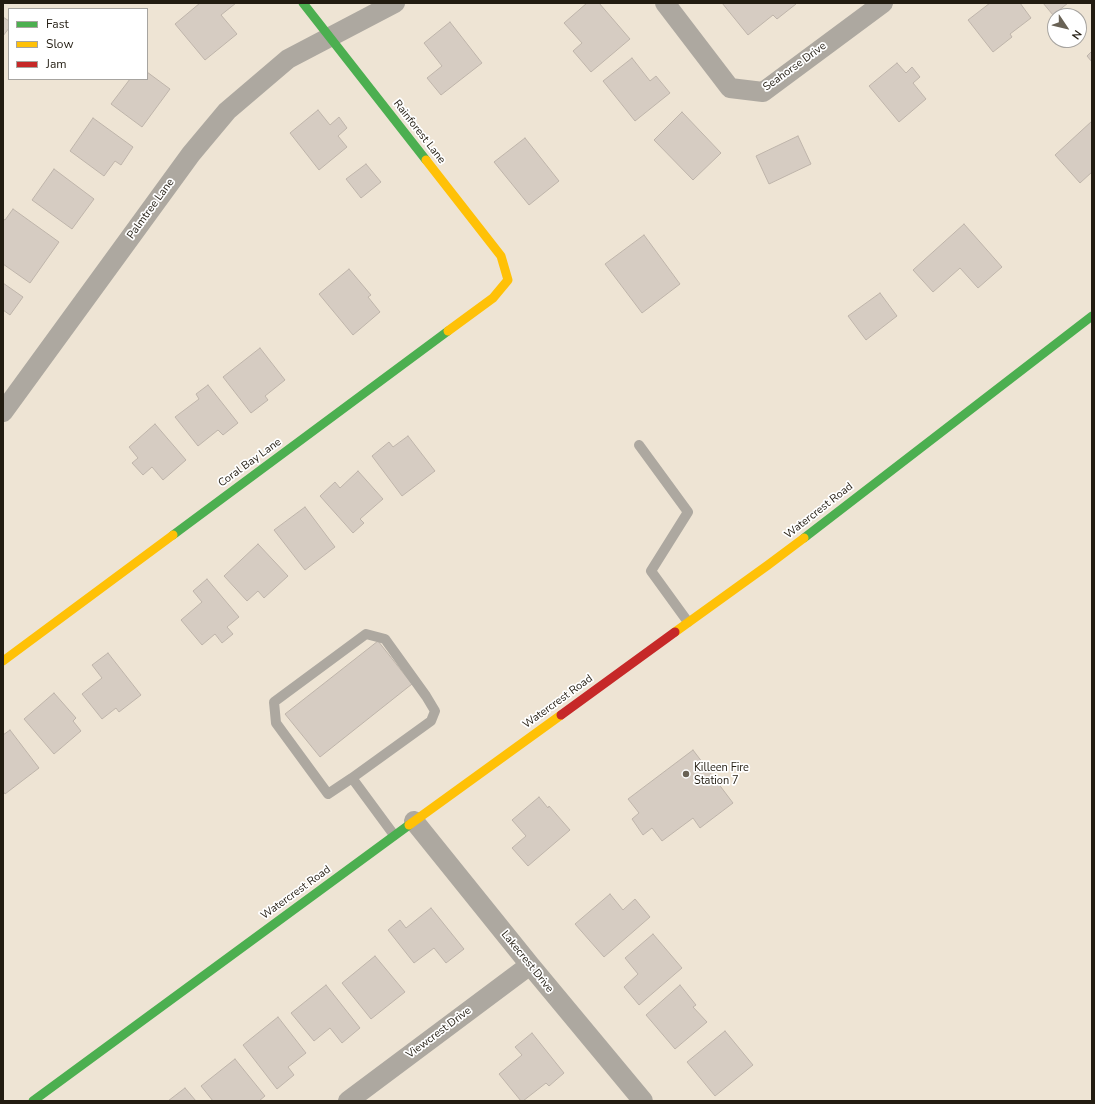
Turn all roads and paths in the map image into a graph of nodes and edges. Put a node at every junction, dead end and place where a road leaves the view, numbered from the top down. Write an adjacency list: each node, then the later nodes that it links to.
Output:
1 (303, 3): 5 (street, Rainforest Lane)
2 (395, 3): 5 (street)
3 (665, 3): 4 (street, Seahorse Drive)
4 (883, 3)
5 (329, 37): 6 (street, Rainforest Lane); 8 (street, Palmtree Lane)
6 (508, 280): 11 (street, Coral Bay Lane)
7 (1092, 316): 10 (street, Watercrest Road)
8 (3, 412)
9 (639, 445): 10 (lane)
10 (688, 622): 13 (street, Watercrest Road)
11 (3, 661)
12 (352, 778): 12 (lane); 14 (lane)
13 (414, 821): 14 (street, Watercrest Road); 15 (street, Lakecrest Drive)
14 (394, 835): 16 (street, Watercrest Road)
15 (530, 965): 17 (street, Viewcrest Drive); 18 (street, Lakecrest Drive)
16 (33, 1101)
17 (348, 1101)
18 (643, 1101)

